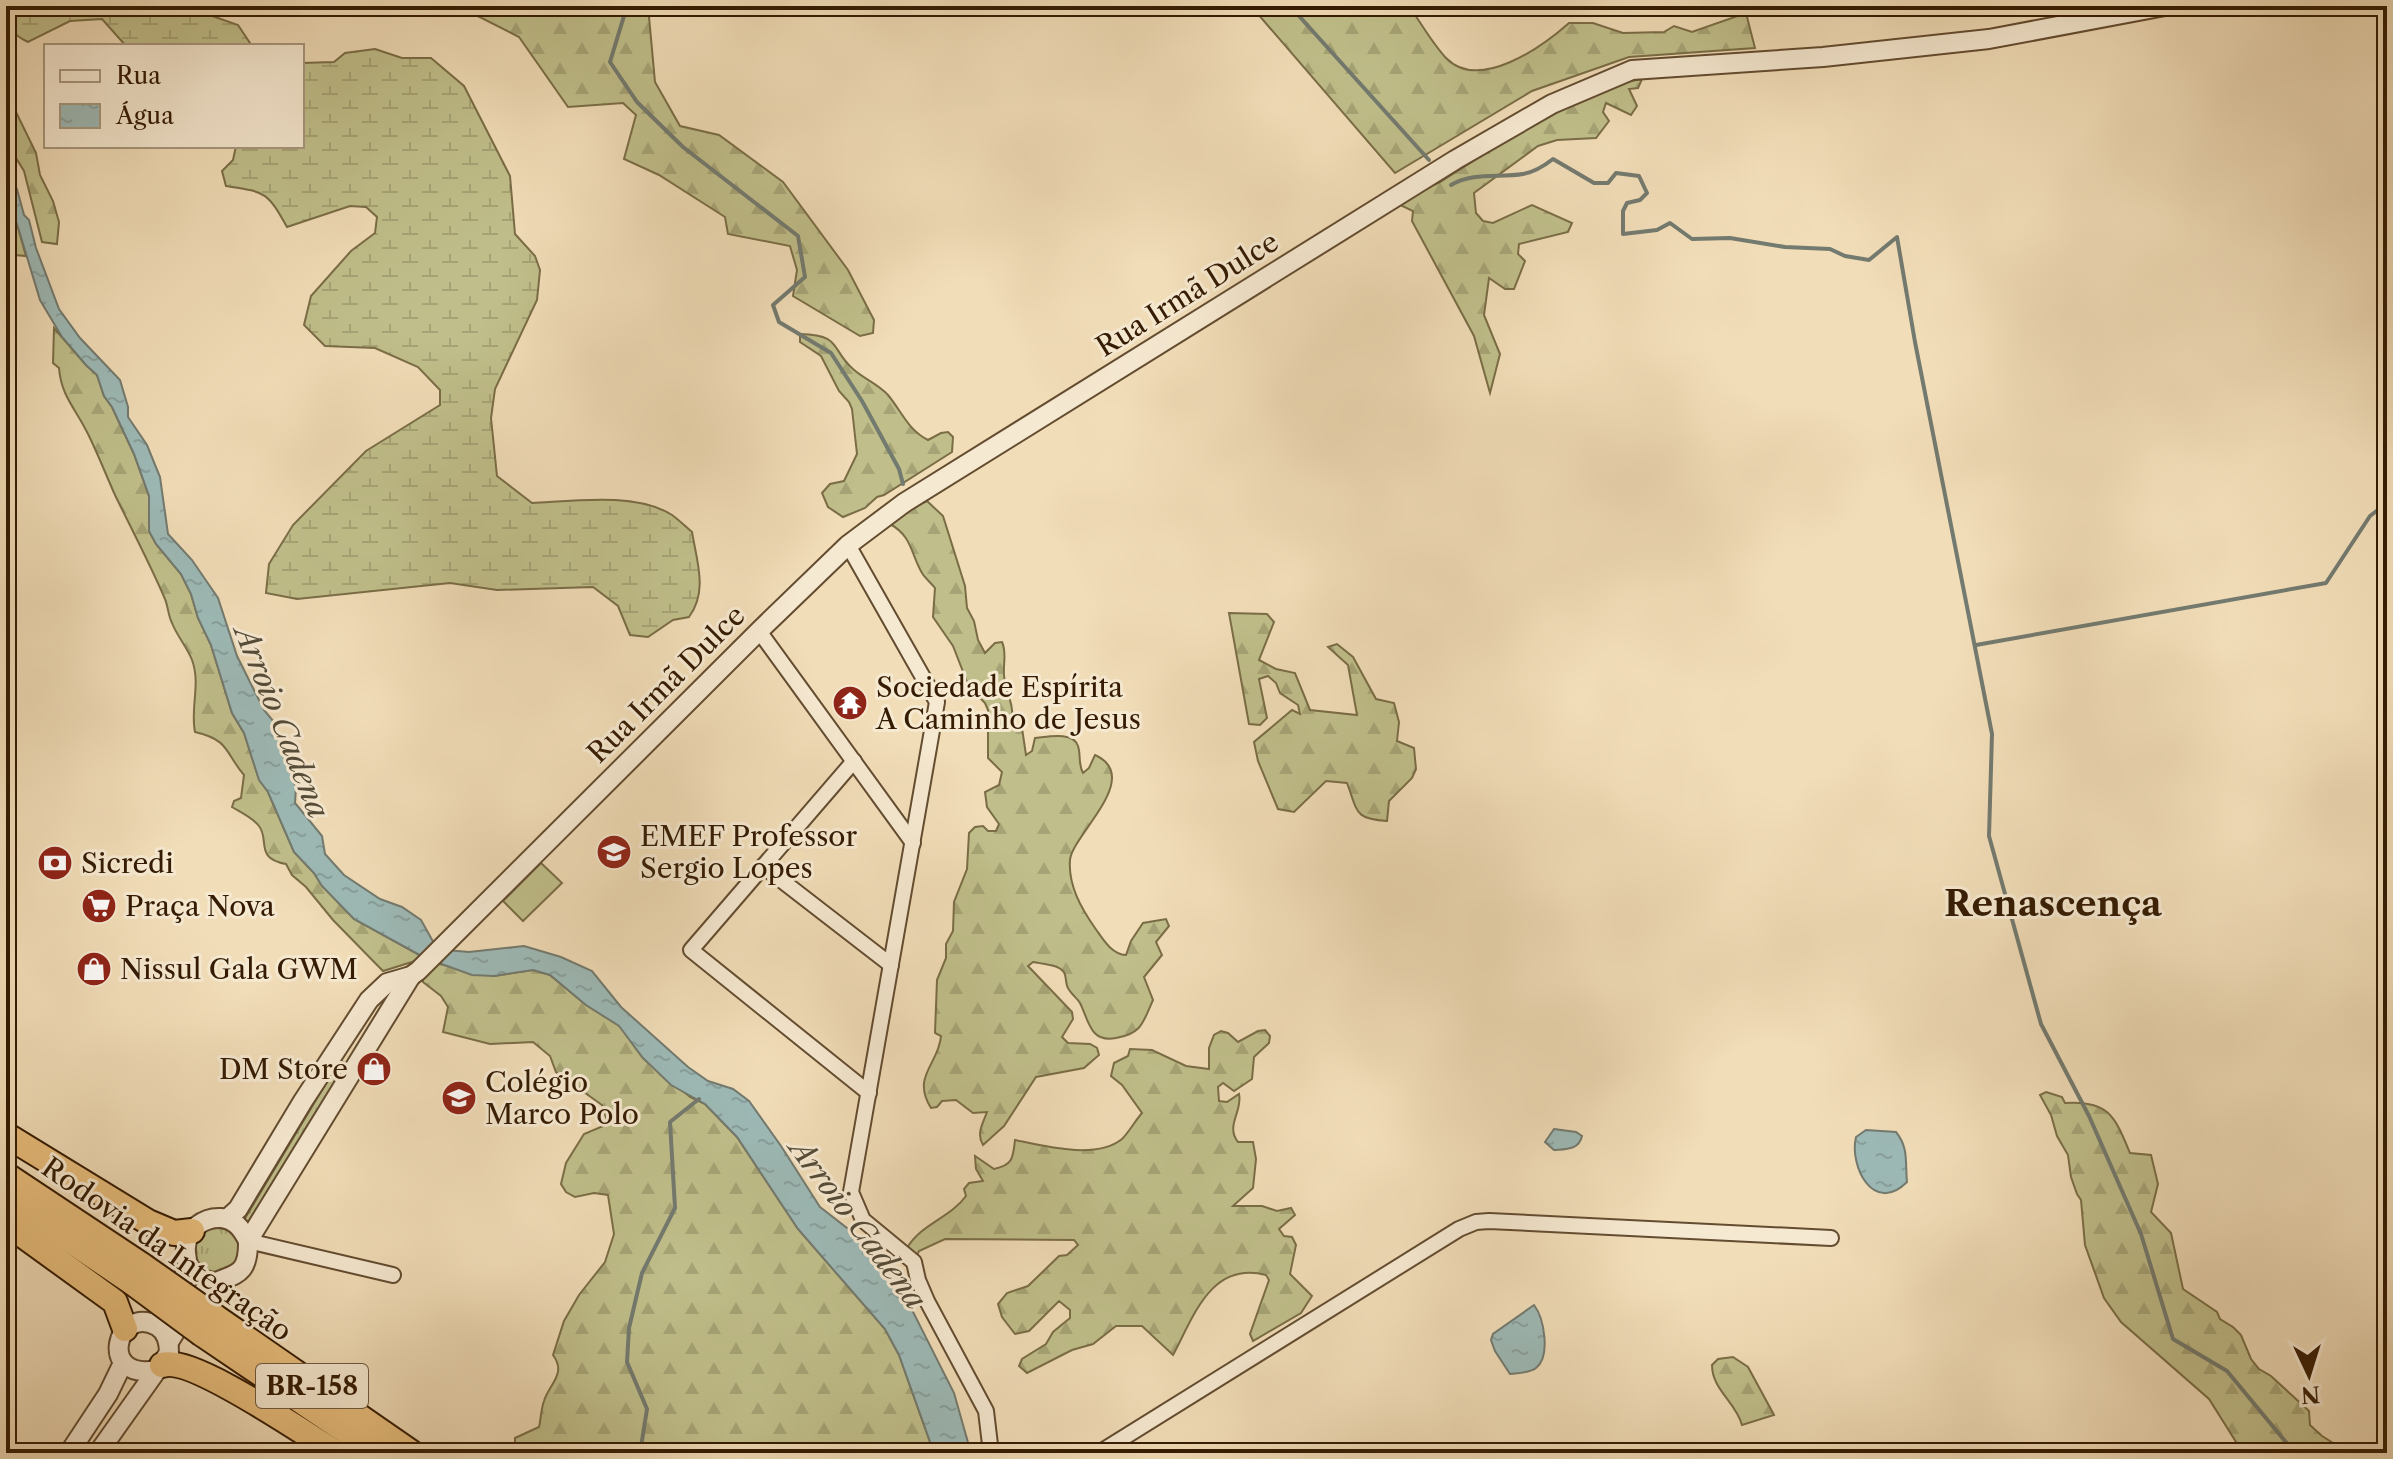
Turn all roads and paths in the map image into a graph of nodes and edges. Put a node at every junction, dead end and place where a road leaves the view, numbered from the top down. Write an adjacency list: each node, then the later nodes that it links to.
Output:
1 (2165, 6): 2 (street, Rua Irmã Dulce)
2 (848, 545): 3 (street, Rua Irmã Dulce); 5 (street)
3 (759, 631): 4 (street); 8 (street, Rua Irmã Dulce)
4 (854, 761): 5 (street); 6 (street)
5 (913, 843): 7 (street)
6 (763, 866): 7 (street); 11 (street)
7 (891, 965): 11 (street)
8 (414, 974): 9 (street, Rua Irmã Dulce); 10 (street, Rua Irmã Dulce)
9 (350, 1026): 10 (street); 15 (street, Rua Irmã Dulce)
10 (357, 1061): 19 (street, Rua Irmã Dulce)
11 (869, 1093): 33 (street)
12 (6, 1135): 17 (highway)
13 (6, 1175): 21 (highway, Rodovia da Integração / BR-158)
14 (6, 1197): 21 (highway, Rodovia da Integração / BR-158)
15 (227, 1219): 17 (street); 19 (street)
16 (6, 1223): 25 (highway)
17 (192, 1231): 20 (street)
18 (1831, 1238): 34 (street)
19 (248, 1241): 22 (street); 23 (street, Rua Irmã Dulce)
20 (188, 1262): 23 (street); 25 (street)
21 (138, 1274): 24 (highway, Rodovia da Integração / BR-158, bridge)
22 (393, 1275)
23 (215, 1281): 26 (street, Rua Irmã Dulce)
24 (208, 1325): 31 (highway, Rodovia da Integração / BR-158); 32 (highway, Rodovia da Integração / BR-158)
25 (136, 1326): 26 (street); 27 (street)
26 (162, 1359): 27 (street); 29 (street, Rua Irmã Dulce); 30 (highway)
27 (123, 1363): 28 (street)
28 (69, 1453)
29 (98, 1453)
30 (336, 1453)
31 (378, 1453)
32 (412, 1453)
33 (991, 1453)
34 (1099, 1453)

